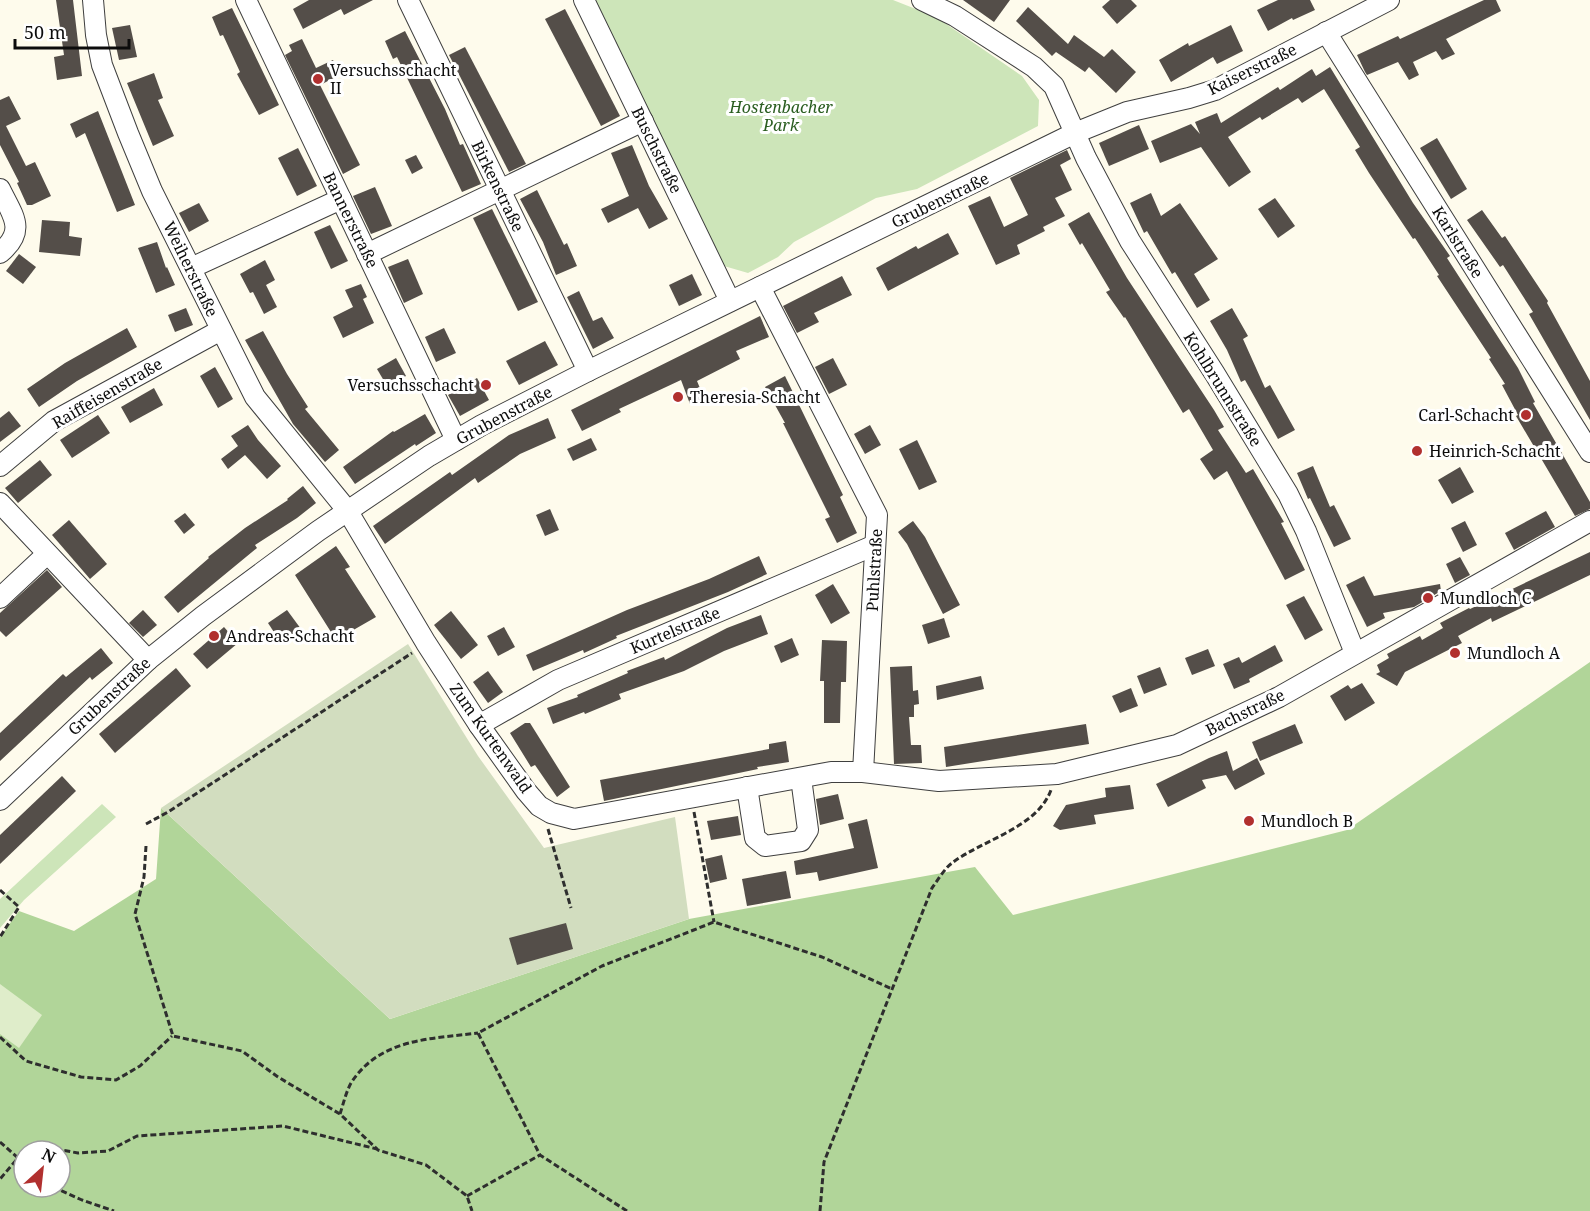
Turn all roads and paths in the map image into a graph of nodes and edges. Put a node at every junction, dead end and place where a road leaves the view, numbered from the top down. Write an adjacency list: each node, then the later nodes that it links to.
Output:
1 (93, 0): 15 (street, Weiherstraße)
2 (246, 0): 12 (street, Bannerstraße)
3 (408, 0): 11 (street, Birkenstraße)
4 (584, 0): 8 (street, Buschstraße)
5 (1389, 0): 7 (street, Kaiserstraße)
6 (935, 3): 9 (street, Kohlbrunnstraße)
7 (1326, 32): 9 (street, Kaiserstraße); 21 (street, Karlstraße)
8 (643, 121): 11 (street); 17 (street, Buschstraße)
9 (1074, 133): 16 (street, Grubenstraße); 30 (street, Kohlbrunnstraße)
10 (0, 189): 13 (street)
11 (500, 189): 14 (street); 19 (street, Birkenstraße)
12 (340, 199): 14 (street, Bannerstraße); 15 (street)
13 (0, 253)
14 (367, 254): 20 (street, Bannerstraße)
15 (191, 268): 18 (street, Weiherstraße)
16 (760, 287): 17 (street, Grubenstraße); 26 (street, Puhlstraße)
17 (730, 301): 19 (street, Grubenstraße)
18 (221, 330): 22 (street, Raiffeisenstraße); 24 (street, Weiherstraße)
19 (588, 371): 20 (street, Grubenstraße)
20 (456, 440): 24 (street, Grubenstraße)
21 (1590, 452)
22 (0, 466)
23 (0, 503): 27 (street)
24 (346, 510): 29 (street, Zum Kurtenwald); 31 (street, Grubenstraße)
25 (1590, 521): 30 (street, Bachstraße)
26 (875, 544): 32 (street, Kurtelstraße); 33 (street, Puhlstraße)
27 (47, 554): 28 (street); 31 (street)
28 (0, 598)
29 (426, 642): 32 (street, Zum Kurtenwald); 40 (path)
30 (1355, 653): 34 (street, Bachstraße)
31 (148, 660): 37 (street, Grubenstraße)
32 (479, 725): 39 (street, Zum Kurtenwald)
33 (863, 772): 34 (street, Bachstraße); 35 (street)
34 (1058, 774): 46 (path)
35 (801, 778): 36 (street); 36 (street)
36 (747, 787): 38 (street)
37 (3, 790)
38 (691, 797): 39 (street); 44 (path)
39 (550, 813): 43 (path)
40 (146, 824)
41 (146, 846): 48 (path)
42 (0, 890): 45 (path)
43 (571, 908)
44 (714, 922): 46 (path); 47 (path)
45 (0, 937)
46 (892, 989): 63 (path)
47 (478, 1033): 50 (path); 55 (path)
48 (172, 1036): 49 (path); 50 (path)
49 (0, 1037)
50 (340, 1114): 52 (path)
51 (0, 1142): 54 (path)
52 (378, 1150): 53 (path); 59 (path)
53 (72, 1152)
54 (12, 1153)
55 (540, 1155): 59 (path); 62 (path)
56 (12, 1165): 57 (path)
57 (0, 1179)
58 (72, 1196): 60 (path)
59 (467, 1196): 61 (path)
60 (114, 1211)
61 (472, 1211)
62 (627, 1211)
63 (820, 1211)

